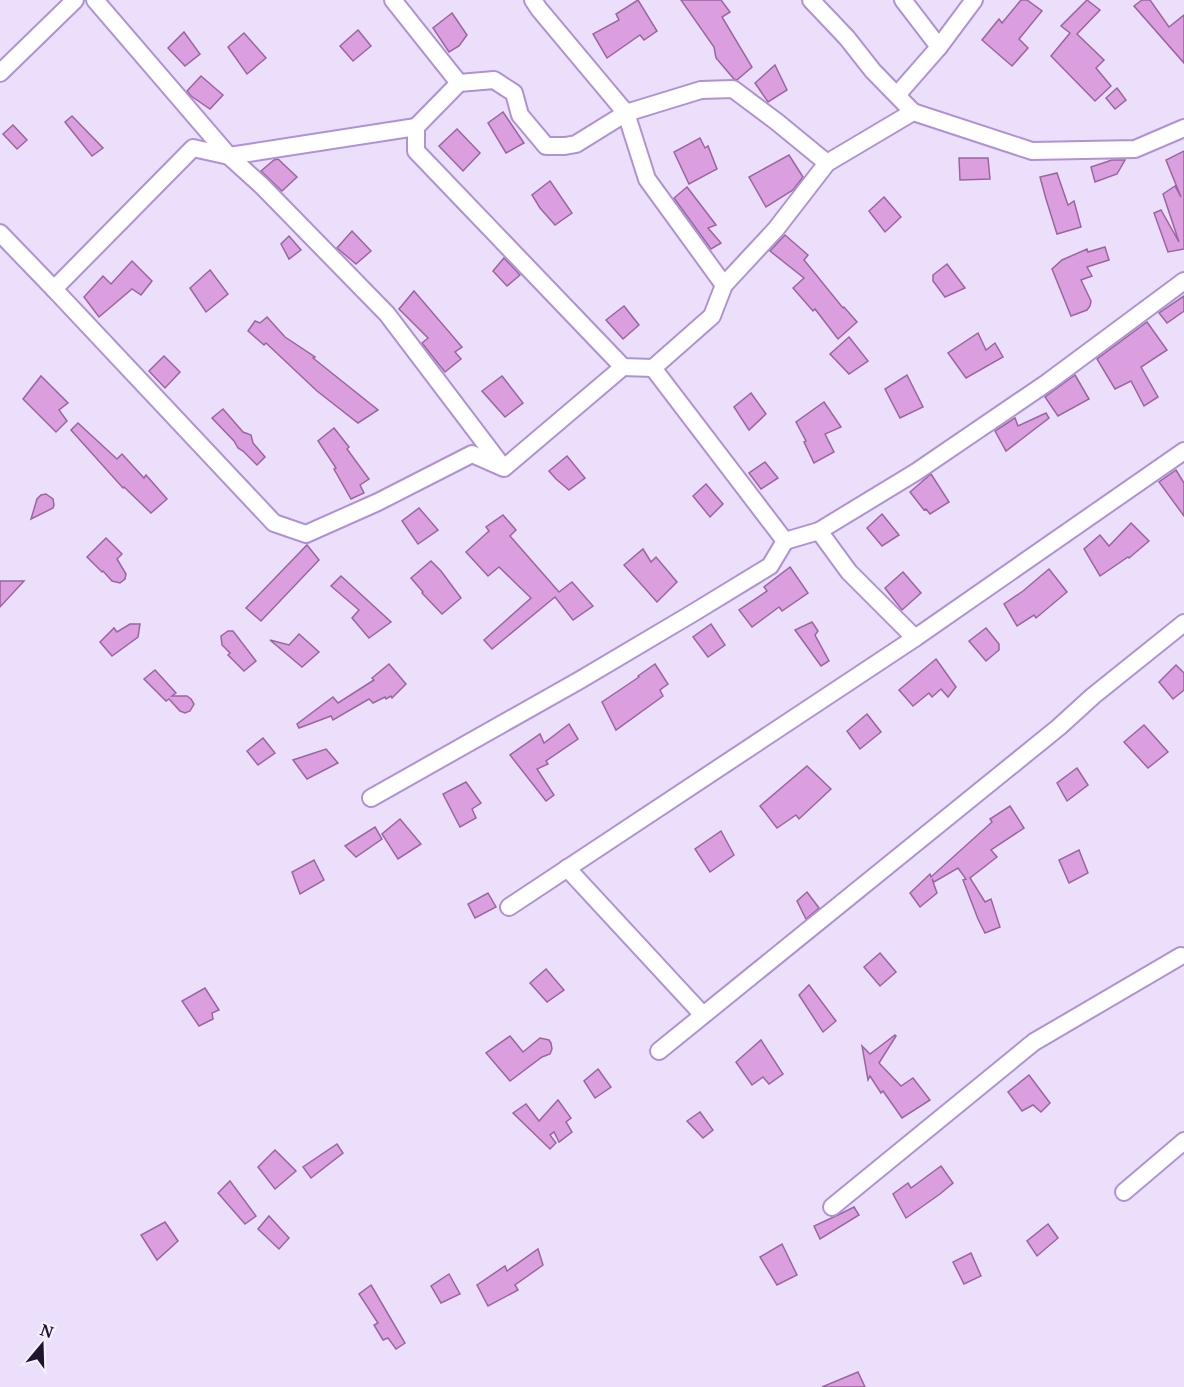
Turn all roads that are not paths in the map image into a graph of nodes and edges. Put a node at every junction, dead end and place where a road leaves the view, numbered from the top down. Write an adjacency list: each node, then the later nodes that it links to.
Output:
1 (75, 0): 9 (street)
2 (95, 0): 16 (street)
3 (393, 0): 10 (street)
4 (533, 0): 13 (street)
5 (811, 0): 11 (street)
6 (903, 0): 8 (street)
7 (974, 0): 8 (street)
8 (939, 46): 11 (street)
9 (0, 73)
10 (459, 83): 13 (street); 14 (street)
11 (897, 95): 12 (street)
12 (913, 112): 15 (street); 17 (street)
13 (626, 113): 17 (street); 20 (street)
14 (416, 127): 16 (street); 22 (street)
15 (1184, 128)
16 (229, 156): 21 (street); 25 (street)
17 (828, 164): 20 (street)
18 (0, 233): 21 (street)
19 (1184, 281): 26 (street)
20 (724, 285): 23 (street)
21 (54, 289): 25 (street)
22 (623, 367): 23 (street); 25 (street)
23 (653, 368): 27 (street)
24 (1184, 451): 29 (street)
25 (504, 468)
26 (819, 531): 27 (street); 29 (street)
27 (785, 541): 30 (street)
28 (1184, 623): 34 (street)
29 (915, 638): 31 (street)
30 (371, 798)
31 (567, 868): 32 (street); 34 (street)
32 (509, 907)
33 (1183, 958): 38 (street)
34 (703, 1015): 35 (street)
35 (659, 1051)
36 (1184, 1141): 37 (street)
37 (1124, 1192)
38 (832, 1207)

